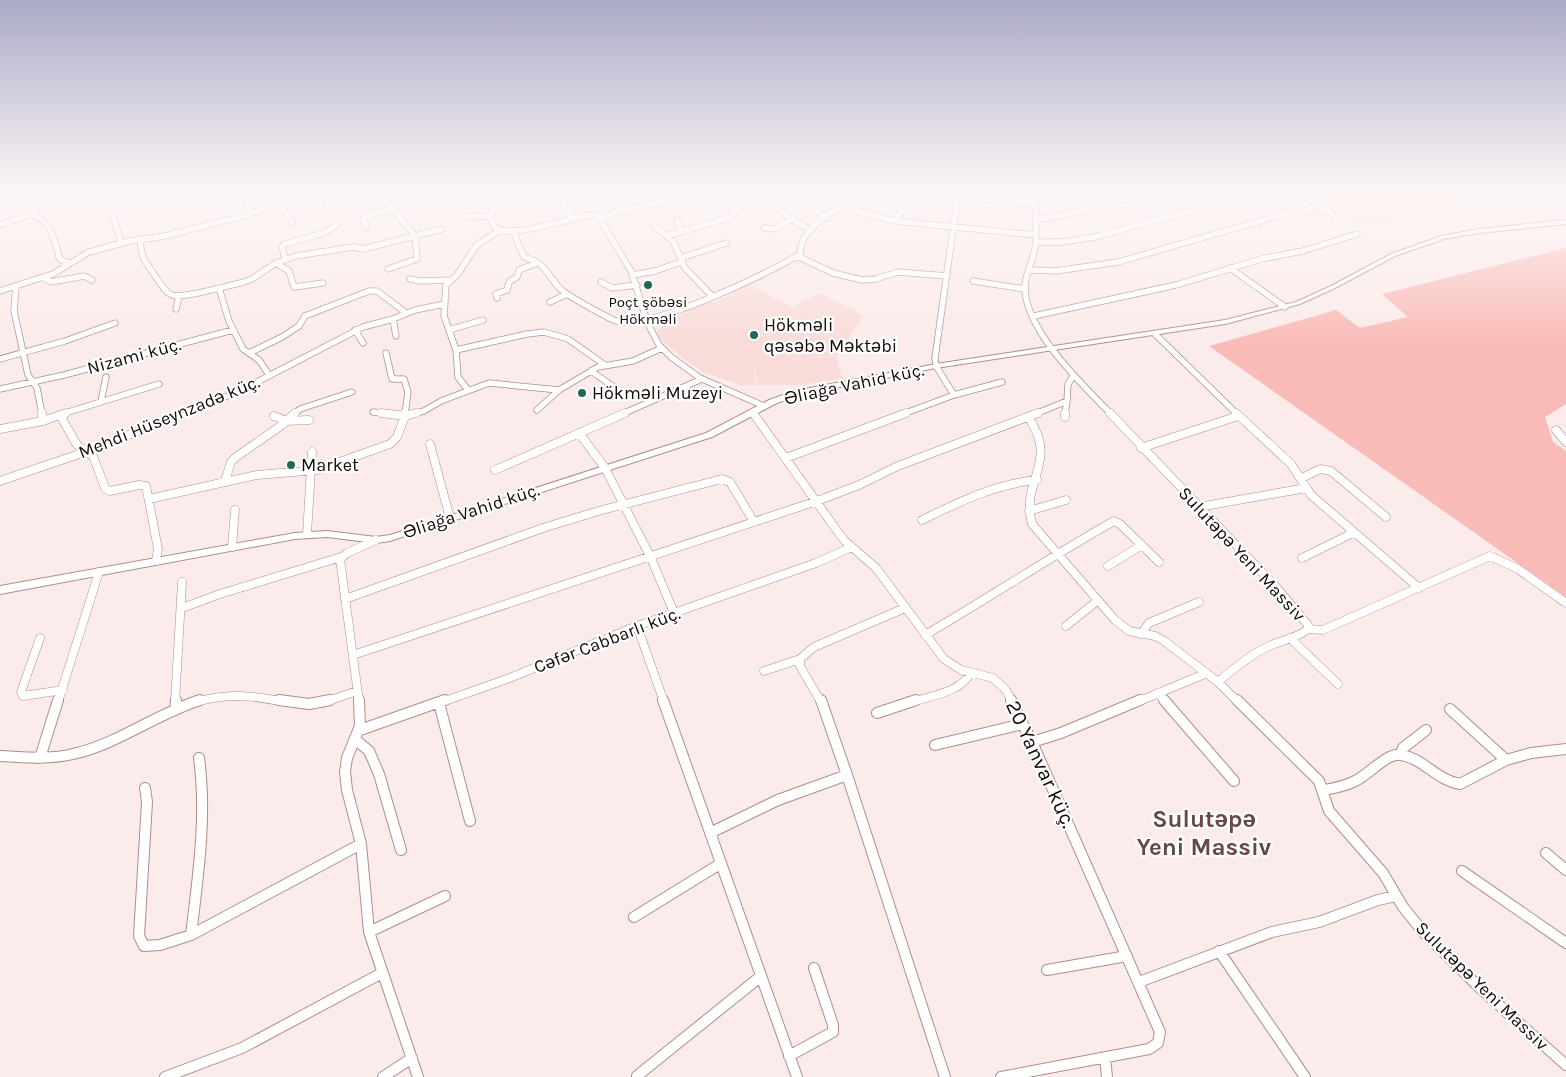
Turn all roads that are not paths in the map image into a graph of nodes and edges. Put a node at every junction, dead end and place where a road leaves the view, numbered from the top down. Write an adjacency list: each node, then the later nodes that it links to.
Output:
1 (55, 244): 21 (street)
2 (120, 244): 21 (street)
3 (141, 244): 42 (street)
4 (285, 244): 19 (street)
5 (382, 244): 19 (street)
6 (417, 244): 25 (street)
7 (478, 244): 32 (street)
8 (518, 244): 23 (street)
9 (614, 244): 27 (street)
10 (674, 244): 20 (street)
11 (723, 244): 20 (street)
12 (802, 244): 18 (street)
13 (951, 244): 28 (street)
14 (1035, 244): 26 (street)
15 (1180, 244): 26 (street)
16 (1324, 244): 24 (street)
17 (1423, 244): 47 (street, Əliağa Vahid küç.)
18 (797, 256): 28 (street); 43 (street)
19 (285, 259): 22 (street)
20 (681, 260): 27 (street); 43 (street)
21 (70, 263): 29 (street)
22 (276, 263): 35 (street); 38 (street)
23 (537, 263): 41 (street); 44 (street)
24 (1230, 268): 47 (street); 50 (street)
25 (388, 269)
26 (1029, 270): 39 (street)
27 (633, 275): 36 (street)
28 (947, 276): 69 (street)
29 (44, 278): 31 (street); 37 (street)
30 (410, 279): 32 (street)
31 (92, 280)
32 (452, 280): 46 (street)
33 (973, 281): 39 (street)
34 (601, 282): 36 (street)
35 (323, 283)
36 (637, 285): 51 (street)
37 (16, 286): 40 (street); 66 (street)
38 (219, 288): 42 (street); 55 (street)
39 (1025, 289): 50 (street, Sulutəpə Yeni Massiv)
40 (0, 291)
41 (567, 294): 45 (street); 51 (street)
42 (179, 296): 48 (street)
43 (712, 296): 51 (street)
44 (497, 298)
45 (550, 302)
46 (445, 304): 49 (street, Mehdi Hüseynzadə küç.); 57 (street)
47 (1284, 307): 58 (street, Əliağa Vahid küç.)
48 (176, 308)
49 (406, 313): 52 (street, Mehdi Hüseynzadə küç.); 64 (street)
50 (1034, 316): 62 (street, Sulutəpə Yeni Massiv)
51 (646, 318): 61 (street)
52 (392, 319): 56 (street, Mehdi Hüseynzadə küç.); 59 (street)
53 (483, 320): 57 (street)
54 (115, 323): 66 (street)
55 (233, 330): 64 (street); 75 (street, Nizami küç.)
56 (355, 330): 60 (street); 71 (street, Mehdi Hüseynzadə küç.)
57 (449, 330): 63 (street)
58 (1155, 334): 62 (street, Əliağa Vahid küç.); 94 (street)
59 (396, 336)
60 (362, 343)
61 (662, 348): 68 (street); 74 (street)
62 (1051, 349): 69 (street, Əliağa Vahid küç.); 72 (street, Sulutəpə Yeni Massiv)
63 (456, 350): 68 (street); 80 (street)
64 (249, 353): 71 (street)
65 (386, 353): 92 (street)
66 (23, 354): 67 (street); 75 (street)
67 (0, 359)
68 (604, 365): 70 (street)
69 (936, 366): 83 (street); 86 (street, Əliağa Vahid küç.)
70 (591, 371): 78 (street); 81 (street)
71 (269, 375): 105 (street, Mehdi Hüseynzadə küç.)
72 (1073, 376): 85 (street); 104 (street, Sulutəpə Yeni Massiv)
73 (106, 377): 84 (street)
74 (702, 379): 86 (street); 101 (street)
75 (34, 381): 79 (street, Nizami küç.); 97 (street)
76 (1002, 382): 83 (street)
77 (159, 384): 84 (street)
78 (614, 387)
79 (0, 389)
80 (468, 390): 81 (street); 92 (street)
81 (559, 390): 87 (street)
82 (352, 392): 98 (street)
83 (954, 395): 107 (street)
84 (101, 401): 90 (street)
85 (1067, 402): 93 (street); 95 (street)
86 (764, 406): 89 (street, Əliağa Vahid küç.)
87 (537, 410)
88 (373, 412): 92 (street)
89 (753, 413): 107 (street, 20 Yanvar küç.); 108 (street, Əliağa Vahid küç.)
90 (60, 415): 97 (street); 105 (street)
91 (274, 416): 98 (street)
92 (405, 416): 110 (street)
93 (1028, 416): 112 (street); 118 (street)
94 (1238, 416): 104 (street); 111 (street)
95 (1065, 417)
96 (309, 420): 98 (street)
97 (43, 421): 99 (street)
98 (286, 421): 113 (street)
99 (0, 429)
100 (1556, 430): 102 (street)
101 (579, 433): 108 (street); 109 (street)
102 (1566, 442)
103 (430, 444): 124 (street)
104 (1141, 448): 120 (street, Sulutəpə Yeni Massiv)
105 (88, 451): 114 (street, Mehdi Hüseynzadə küç.); 116 (street)
106 (312, 452): 110 (street)
107 (786, 458): 118 (street, 20 Yanvar küç.)
108 (605, 468): 119 (street); 124 (street, Əliağa Vahid küç.)
109 (495, 470)
110 (309, 471): 113 (street); 128 (street)
111 (1302, 478): 115 (street); 123 (street)
112 (1037, 480): 122 (street); 125 (street)
113 (224, 481): 116 (street)
114 (0, 482)
115 (1306, 488): 120 (street); 127 (street)
116 (149, 499): 137 (street)
117 (1066, 500): 122 (street)
118 (817, 501): 126 (street); 131 (street, 20 Yanvar küç.)
119 (625, 505): 126 (street); 135 (street); 144 (street)
120 (1199, 507): 153 (street, Sulutəpə Yeni Massiv)
121 (235, 510): 132 (street)
122 (1029, 511): 133 (street)
123 (1386, 517)
124 (450, 518): 129 (street, Əliağa Vahid küç.)
125 (922, 520)
126 (754, 522): 135 (street)
127 (1353, 533): 136 (street); 142 (street)
128 (307, 534): 129 (street, Əliağa Vahid küç.); 132 (street, Əliağa Vahid küç.)
129 (376, 540): 134 (street)
130 (1142, 546): 133 (street); 138 (street); 139 (street)
131 (852, 547): 149 (street, 20 Yanvar küç.); 150 (street, Cəfər Cabbarlı küç.)
132 (232, 548): 137 (street, Əliağa Vahid küç.)
133 (1057, 553): 145 (street); 155 (street)
134 (341, 557): 144 (street); 148 (street)
135 (650, 558): 150 (street); 158 (street)
136 (1302, 558)
137 (156, 561): 140 (street, Əliağa Vahid küç.)
138 (1159, 562)
139 (1108, 566)
140 (99, 572): 143 (street, Əliağa Vahid küç.); 165 (street)
141 (182, 582): 148 (street)
142 (1419, 588): 147 (street); 153 (street)
143 (0, 590)
144 (346, 599): 158 (street)
145 (1097, 601): 152 (street); 154 (street)
146 (1199, 602): 154 (street)
147 (1566, 603)
148 (182, 608): 170 (street)
149 (905, 608): 155 (street, 20 Yanvar küç.); 159 (street)
150 (674, 613): 151 (street, Cəfər Cabbarlı küç.)
151 (637, 626): 168 (street, Cəfər Cabbarlı küç.); 189 (street)
152 (1066, 626)
153 (1308, 629): 157 (street, Sulutəpə Yeni Massiv)
154 (1141, 634): 162 (street)
155 (924, 635): 161 (street, 20 Yanvar küç.)
156 (40, 638): 165 (street)
157 (1290, 638): 163 (street, Sulutəpə Yeni Massiv); 164 (street)
158 (353, 655): 166 (street)
159 (800, 659): 160 (street); 184 (street)
160 (764, 671)
161 (970, 672): 171 (street); 172 (street, 20 Yanvar küç.)
162 (1207, 673): 163 (street); 167 (street)
163 (1218, 682): 187 (street, Sulutəpə Yeni Massiv)
164 (1338, 684)
165 (63, 690): 181 (street)
166 (357, 691): 170 (street); 173 (street)
167 (1158, 693): 176 (street); 185 (street)
168 (439, 703): 173 (street, Cəfər Cabbarlı küç.); 188 (street)
169 (1450, 709): 183 (street)
170 (175, 710): 181 (street)
171 (877, 713)
172 (1023, 724): 176 (street, 20 Yanvar küç.); 177 (street)
173 (360, 730): 175 (street)
174 (1426, 730): 179 (street)
175 (356, 740): 190 (street); 191 (street)
176 (1032, 742): 203 (street, 20 Yanvar küç.)
177 (935, 745)
178 (1566, 749): 183 (street)
179 (1400, 753): 183 (street); 187 (street)
180 (0, 756): 181 (street)
181 (40, 758)
182 (199, 758): 200 (street)
183 (1506, 760)
184 (847, 775): 189 (street); 218 (street)
185 (1234, 781)
186 (146, 788): 200 (street)
187 (1325, 790): 197 (street, Sulutəpə Yeni Massiv)
188 (470, 821)
189 (710, 833): 193 (street)
190 (361, 844): 199 (street); 200 (street)
191 (402, 850)
192 (1546, 853): 194 (street)
193 (720, 864): 198 (street); 207 (street)
194 (1566, 870)
195 (1462, 871): 201 (street)
196 (445, 896): 199 (street)
197 (1396, 896): 202 (street); 212 (street, Sulutəpə Yeni Massiv)
198 (634, 917)
199 (370, 932): 206 (street)
200 (191, 935)
201 (1566, 942)
202 (1218, 951): 208 (street); 221 (street)
203 (1127, 956): 205 (street); 208 (street, 20 Yanvar küç.)
204 (814, 968): 209 (street)
205 (1047, 970)
206 (382, 973): 211 (street); 214 (street)
207 (760, 977): 209 (street); 213 (street)
208 (1139, 982): 210 (street, 20 Yanvar küç.)
209 (789, 1056): 217 (street)
210 (1105, 1057): 219 (street, 20 Yanvar küç.); 220 (street)
211 (412, 1058): 215 (street); 216 (street)
212 (1566, 1065)
213 (638, 1076)
214 (165, 1077)
215 (384, 1077)
216 (418, 1077)
217 (796, 1077)
218 (945, 1077)
219 (1001, 1077)
220 (1107, 1077)
221 (1306, 1077)

